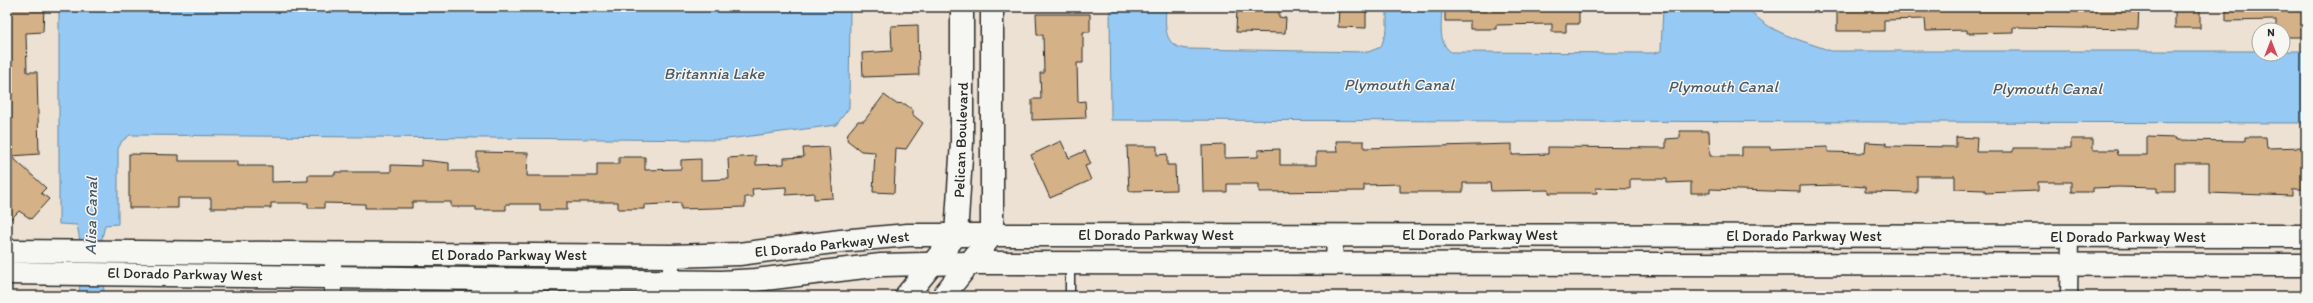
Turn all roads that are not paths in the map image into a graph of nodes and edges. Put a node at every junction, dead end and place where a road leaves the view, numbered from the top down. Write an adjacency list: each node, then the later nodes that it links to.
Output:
1 (962, 7): 3 (street, Pelican Boulevard)
2 (992, 7): 4 (street, Pelican Boulevard)
3 (956, 235): 4 (street, El Dorado Parkway West); 10 (street, El Dorado Parkway West); 14 (street)
4 (992, 235): 5 (street, El Dorado Parkway West); 13 (street)
5 (1335, 235): 7 (street, El Dorado Parkway West); 16 (street)
6 (2306, 236): 7 (street, El Dorado Parkway West)
7 (2070, 237): 17 (street)
8 (7, 251): 11 (street, El Dorado Parkway West)
9 (333, 253): 10 (street, El Dorado Parkway West); 12 (street, El Dorado Parkway West); 20 (street)
10 (671, 256): 21 (street)
11 (70, 263): 12 (street, El Dorado Parkway West); 19 (street, El Dorado Parkway West)
12 (116, 263): 20 (street, El Dorado Parkway West)
13 (968, 263): 14 (street, El Dorado Parkway West); 15 (street, El Dorado Parkway West); 23 (street)
14 (931, 264): 21 (street, El Dorado Parkway West); 22 (street)
15 (1070, 264): 16 (street, El Dorado Parkway West); 24 (lane)
16 (1334, 264): 17 (street, El Dorado Parkway West)
17 (2069, 264): 18 (street, El Dorado Parkway West); 25 (street)
18 (2306, 265)
19 (7, 273)
20 (333, 286): 21 (street, El Dorado Parkway West)
21 (671, 289)
22 (906, 296)
23 (943, 296)
24 (1070, 296)
25 (2069, 296)

